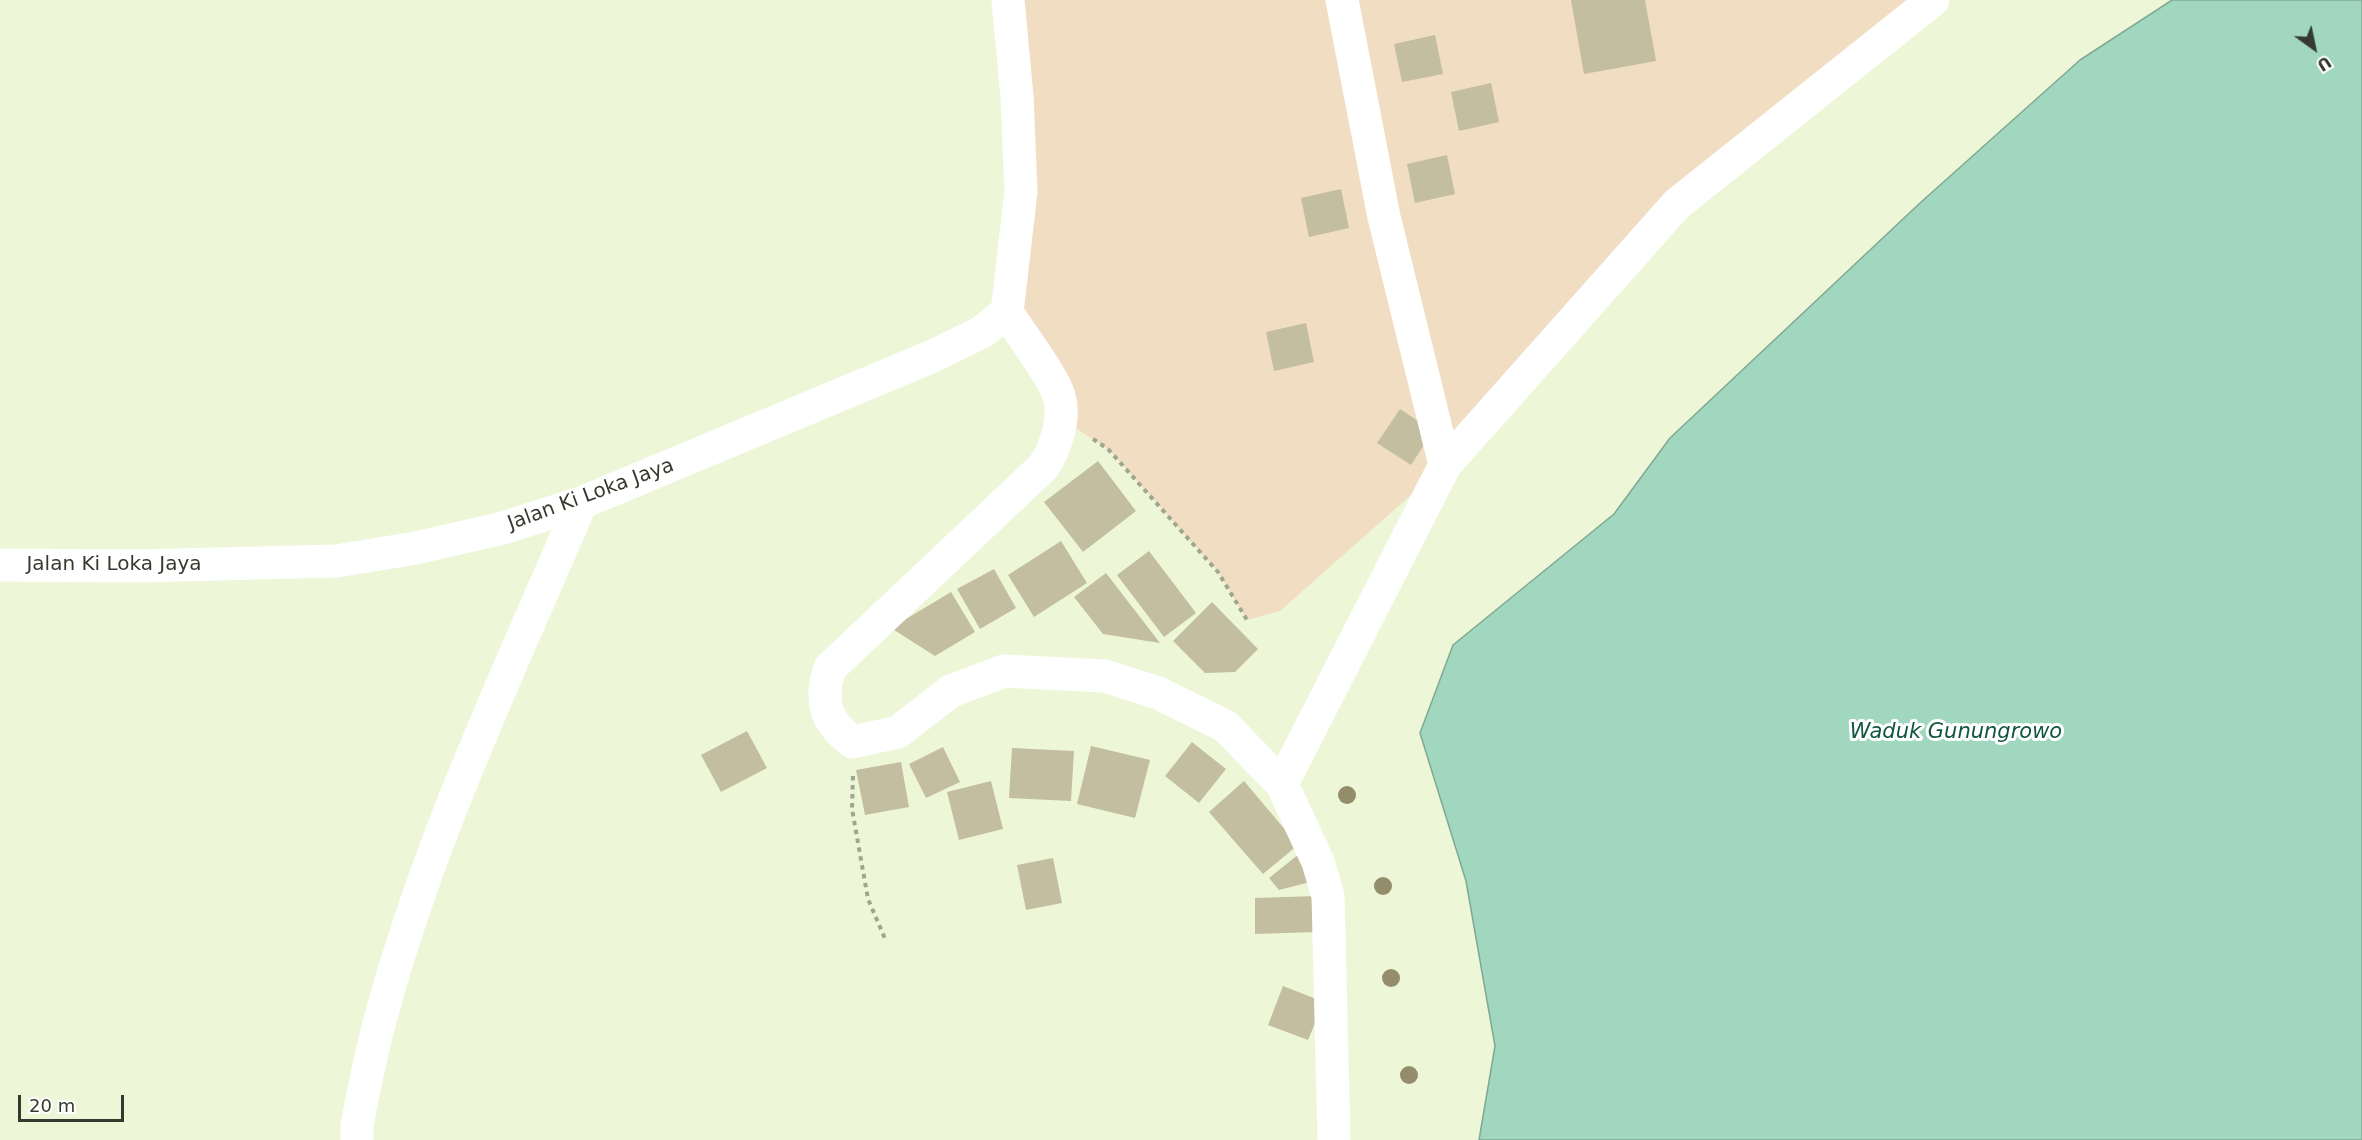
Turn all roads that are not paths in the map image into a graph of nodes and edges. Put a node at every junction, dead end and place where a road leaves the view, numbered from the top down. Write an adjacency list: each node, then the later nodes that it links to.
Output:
1 (1008, 0): 4 (street)
2 (1342, 0): 5 (street)
3 (1933, 0): 5 (street)
4 (1007, 312): 6 (street, Jalan Ki Loka Jaya); 8 (street)
5 (1445, 465): 8 (street)
6 (581, 504): 7 (street, Jalan Ki Loka Jaya); 9 (street)
7 (0, 565)
8 (1282, 784): 10 (street)
9 (357, 1140)
10 (1334, 1140)

